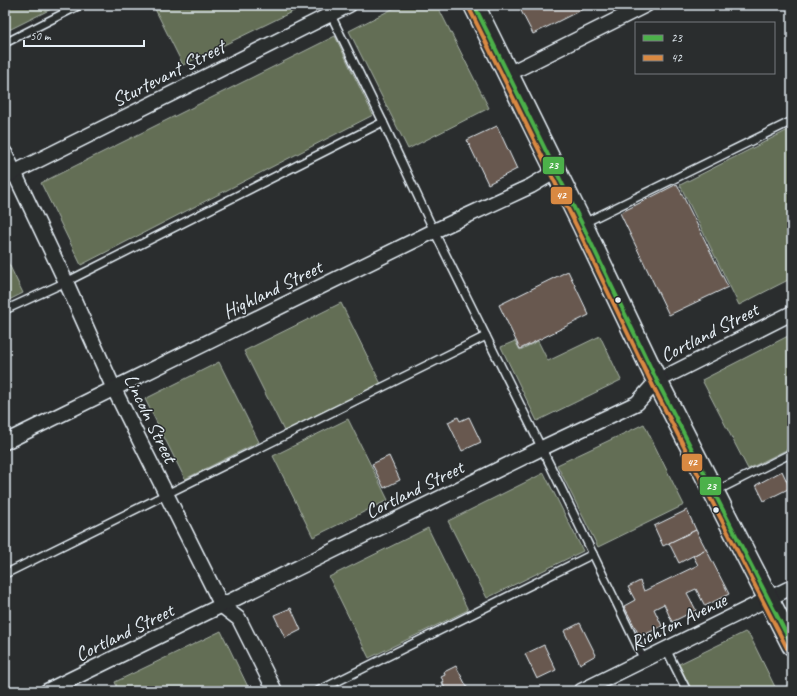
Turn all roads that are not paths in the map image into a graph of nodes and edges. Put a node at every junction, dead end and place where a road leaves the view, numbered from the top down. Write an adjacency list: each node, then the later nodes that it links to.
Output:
1 (80, 5): 6 (lane)
2 (348, 5): 5 (street, Sturtevant Street)
3 (474, 5): 7 (main road)
4 (646, 5): 7 (street)
5 (328, 9): 9 (lane); 12 (street, Sturtevant Street)
6 (5, 42)
7 (508, 74): 11 (main road)
8 (792, 121): 13 (lane)
9 (383, 122): 14 (lane); 15 (lane)
10 (5, 153): 12 (street, Lincoln Street)
11 (556, 171): 13 (main road); 14 (street, Highland Street)
12 (10, 175): 15 (street, Lincoln Street)
13 (582, 224): 19 (main road)
14 (434, 231): 18 (lane); 20 (street, Highland Street)
15 (66, 282): 16 (lane); 20 (street, Lincoln Street)
16 (5, 310)
17 (792, 313): 19 (street, Cortland Street)
18 (486, 336): 22 (lane); 25 (lane)
19 (657, 381): 22 (street, Cortland Street); 24 (main road)
20 (114, 389): 21 (street, Highland Street); 25 (street, Lincoln Street)
21 (5, 442)
22 (542, 448): 26 (lane); 30 (street, Cortland Street)
23 (792, 453): 24 (lane)
24 (714, 492): 29 (main road)
25 (167, 494): 27 (lane); 30 (street, Lincoln Street)
26 (593, 554): 33 (lane); 36 (lane)
27 (5, 574)
28 (792, 587): 29 (street, Richton Avenue)
29 (768, 599): 31 (main road); 32 (street, Richton Avenue)
30 (222, 606): 34 (street, Cortland Street); 35 (street, Lincoln Street)
31 (792, 645)
32 (666, 649): 33 (street, Richton Avenue); 38 (lane)
33 (644, 660): 37 (street, Richton Avenue)
34 (47, 691)
35 (275, 691)
36 (318, 691)
37 (582, 691)
38 (687, 691)

